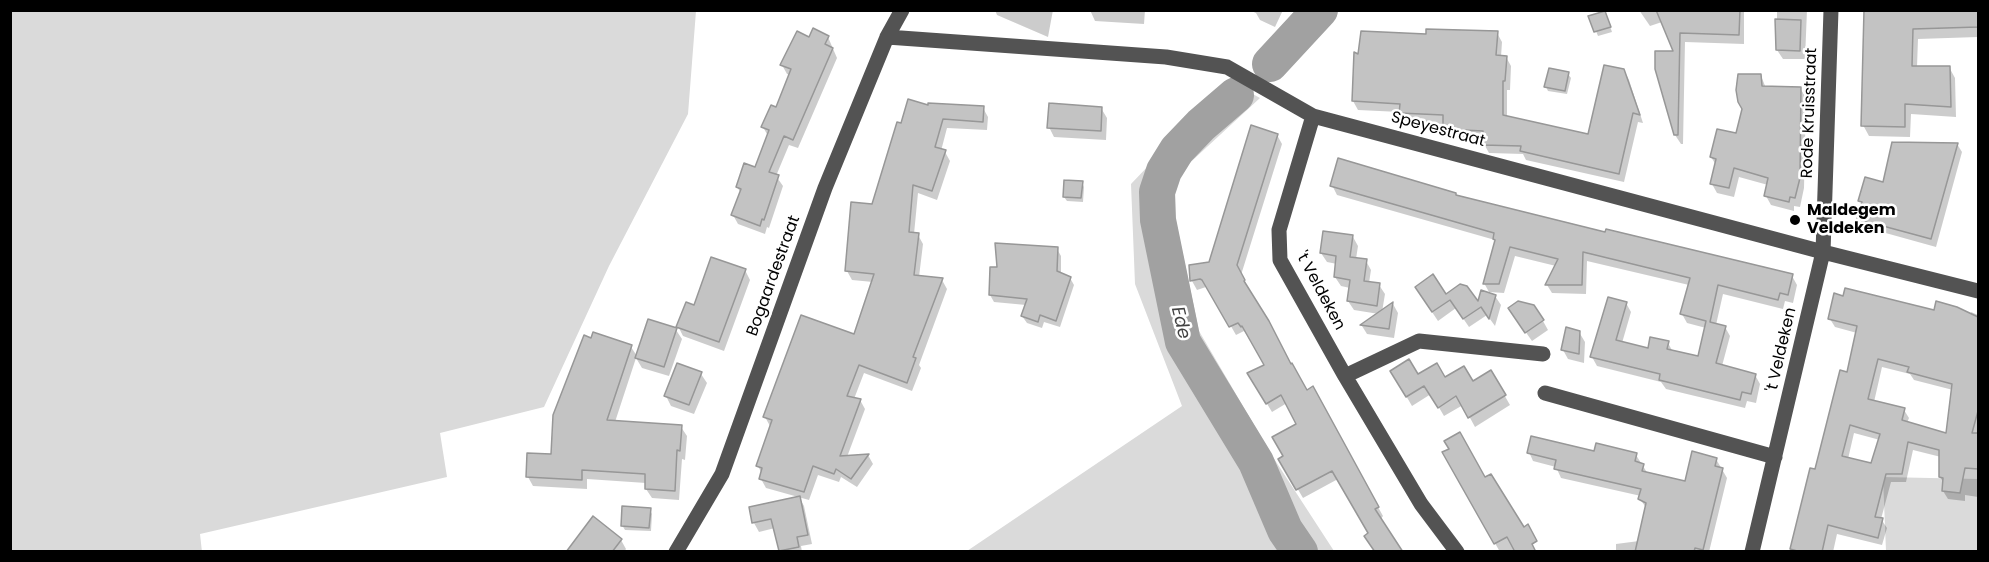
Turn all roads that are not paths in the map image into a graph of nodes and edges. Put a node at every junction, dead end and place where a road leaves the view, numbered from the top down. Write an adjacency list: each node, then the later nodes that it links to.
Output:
1 (902, 10): 3 (street, Bogaardestraat)
2 (1831, 10): 5 (street, Rode Kruisstraat)
3 (888, 37): 4 (street, Speyestraat); 11 (street, Bogaardestraat)
4 (1313, 116): 5 (street, Speyestraat); 8 (street, 't Veldeken)
5 (1823, 252): 6 (street, Speyestraat); 10 (street, 't Veldeken)
6 (1978, 291)
7 (1543, 354): 8 (street)
8 (1345, 376): 12 (street, 't Veldeken)
9 (1545, 393): 10 (street)
10 (1775, 457): 13 (street, 't Veldeken)
11 (676, 552)
12 (1457, 552)
13 (1752, 552)

